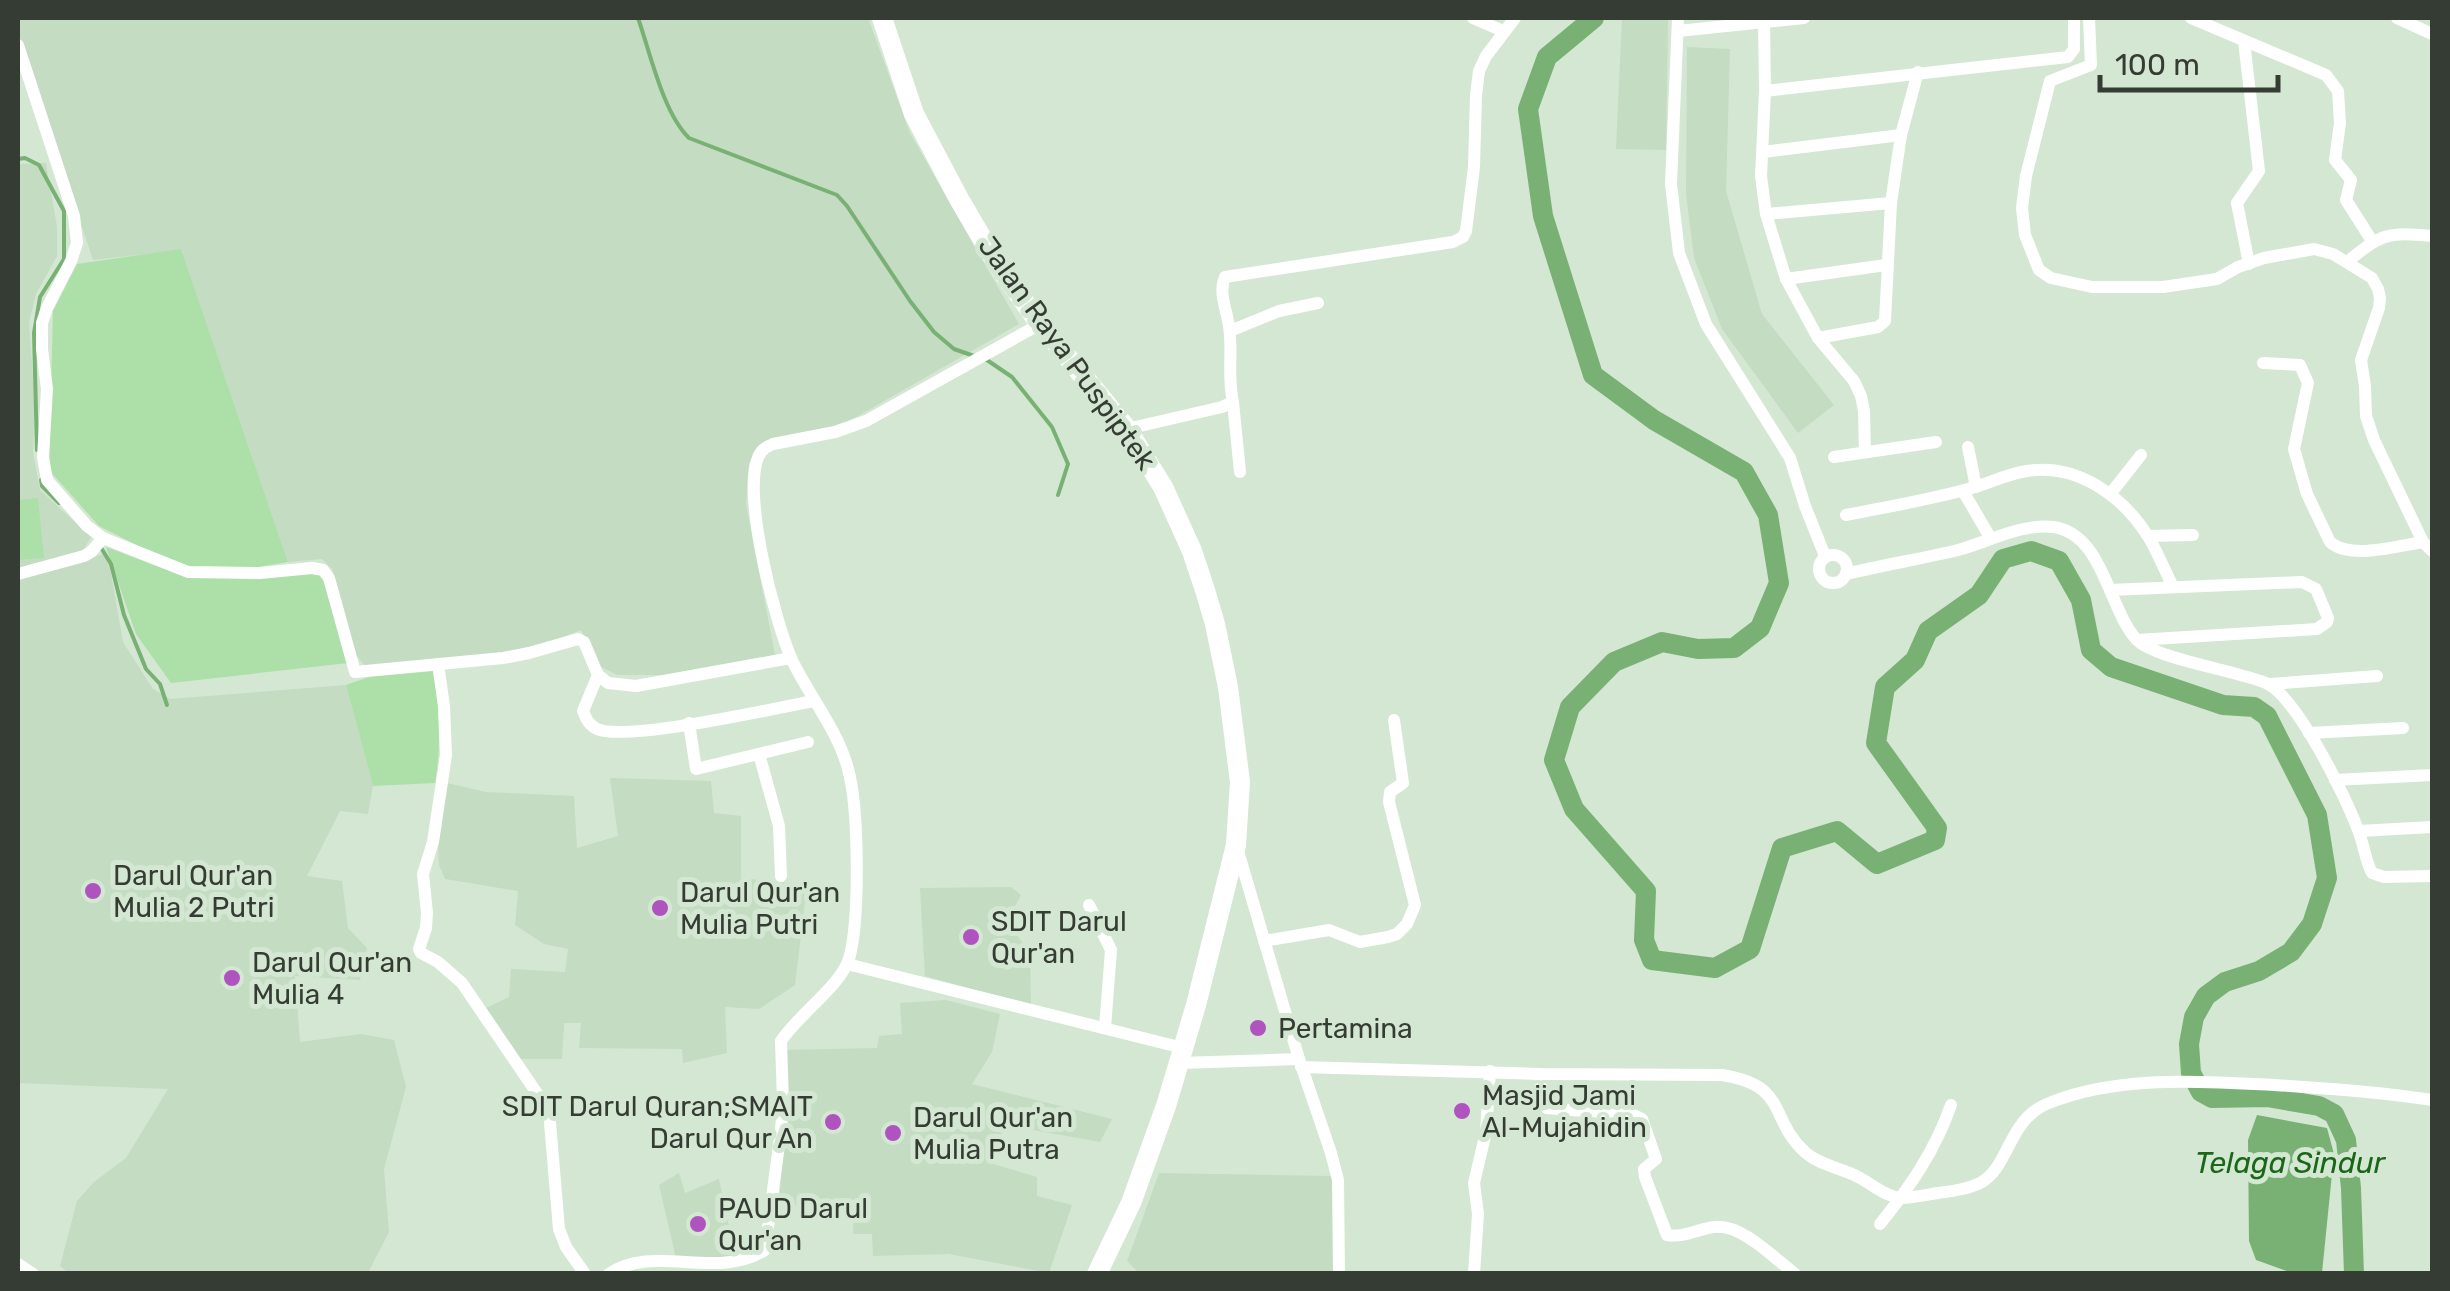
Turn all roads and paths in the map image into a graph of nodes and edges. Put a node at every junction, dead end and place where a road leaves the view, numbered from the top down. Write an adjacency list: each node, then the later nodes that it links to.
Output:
1 (882, 18): 28 (main road, Jalan Raya Puspiptek)
2 (1473, 18): 11 (street)
3 (1515, 18): 11 (street)
4 (1804, 18): 9 (street)
5 (2074, 18): 15 (street)
6 (2089, 18): 24 (street)
7 (2191, 18): 13 (street)
8 (2397, 18): 12 (street)
9 (1764, 21): 10 (street); 16 (street)
10 (1678, 24): 48 (street)
11 (1504, 31): 29 (street)
12 (2432, 34)
13 (2244, 41): 22 (street); 24 (street)
14 (18, 46): 46 (street)
15 (1918, 72): 16 (street); 17 (street)
16 (1764, 90): 18 (street)
17 (1901, 135): 18 (street); 19 (street)
18 (1763, 152): 20 (street)
19 (1891, 203): 20 (street); 25 (street)
20 (1766, 214): 26 (street)
21 (2432, 236): 22 (street)
22 (2372, 242): 23 (street)
23 (2347, 262): 24 (street); 47 (street)
24 (2249, 264)
25 (1886, 266): 26 (street); 30 (street)
26 (1786, 279): 30 (street)
27 (1318, 303): 29 (street)
28 (1040, 324): 33 (main road, Jalan Raya Puspiptek); 54 (street)
29 (1230, 332): 32 (street)
30 (1818, 338): 36 (street)
31 (2263, 362): 47 (street)
32 (1233, 402): 33 (street); 39 (street)
33 (1127, 429): 70 (main road, Jalan Raya Puspiptek)
34 (1936, 442): 36 (street)
35 (1968, 447): 40 (street)
36 (1865, 452): 38 (street)
37 (2141, 455): 41 (street)
38 (1834, 456)
39 (1240, 472)
40 (1969, 489): 41 (street); 42 (street); 45 (street)
41 (2111, 493): 44 (street)
42 (1846, 515)
43 (2192, 535): 44 (street)
44 (2148, 536): 51 (street)
45 (1991, 539): 50 (street); 52 (street)
46 (99, 542): 49 (street); 55 (street)
47 (2428, 547)
48 (1826, 556): 50 (street); 50 (street)
49 (18, 574)
50 (1846, 574)
51 (2173, 587): 52 (street); 53 (street)
52 (2110, 590): 53 (street)
53 (2137, 640): 58 (street)
54 (792, 658): 56 (street); 59 (street)
55 (438, 664): 56 (street); 87 (street)
56 (598, 675): 61 (street)
57 (2377, 676): 58 (street)
58 (2270, 684): 63 (street)
59 (814, 701): 61 (street); 75 (street)
60 (1394, 720): 74 (street)
61 (689, 723): 65 (street)
62 (2402, 728): 63 (street)
63 (2309, 733): 67 (street)
64 (808, 742): 65 (street)
65 (760, 754): 71 (street)
66 (2432, 775): 67 (street)
67 (2335, 780): 69 (street)
68 (2432, 826): 69 (street)
69 (2359, 831): 72 (street)
70 (1236, 846): 74 (street); 77 (main road, Jalan Raya Puspiptek)
71 (780, 876)
72 (2432, 876)
73 (1089, 905): 76 (street)
74 (1264, 941): 78 (street)
75 (847, 964): 76 (street); 88 (street)
76 (1105, 1028): 77 (street)
77 (1181, 1056): 78 (street); 89 (main road, Jalan Raya Puspiptek)
78 (1300, 1063): 79 (street); 90 (street)
79 (1490, 1071): 80 (street); 91 (street)
80 (1540, 1074): 83 (street); 92 (street)
81 (2432, 1100): 83 (street)
82 (1950, 1105): 83 (street)
83 (1902, 1198): 84 (street)
84 (1880, 1224)
85 (18, 1264): 86 (street)
86 (33, 1274)
87 (586, 1274)
88 (609, 1274)
89 (1096, 1274)
90 (1339, 1274)
91 (1474, 1274)
92 (1795, 1274)

